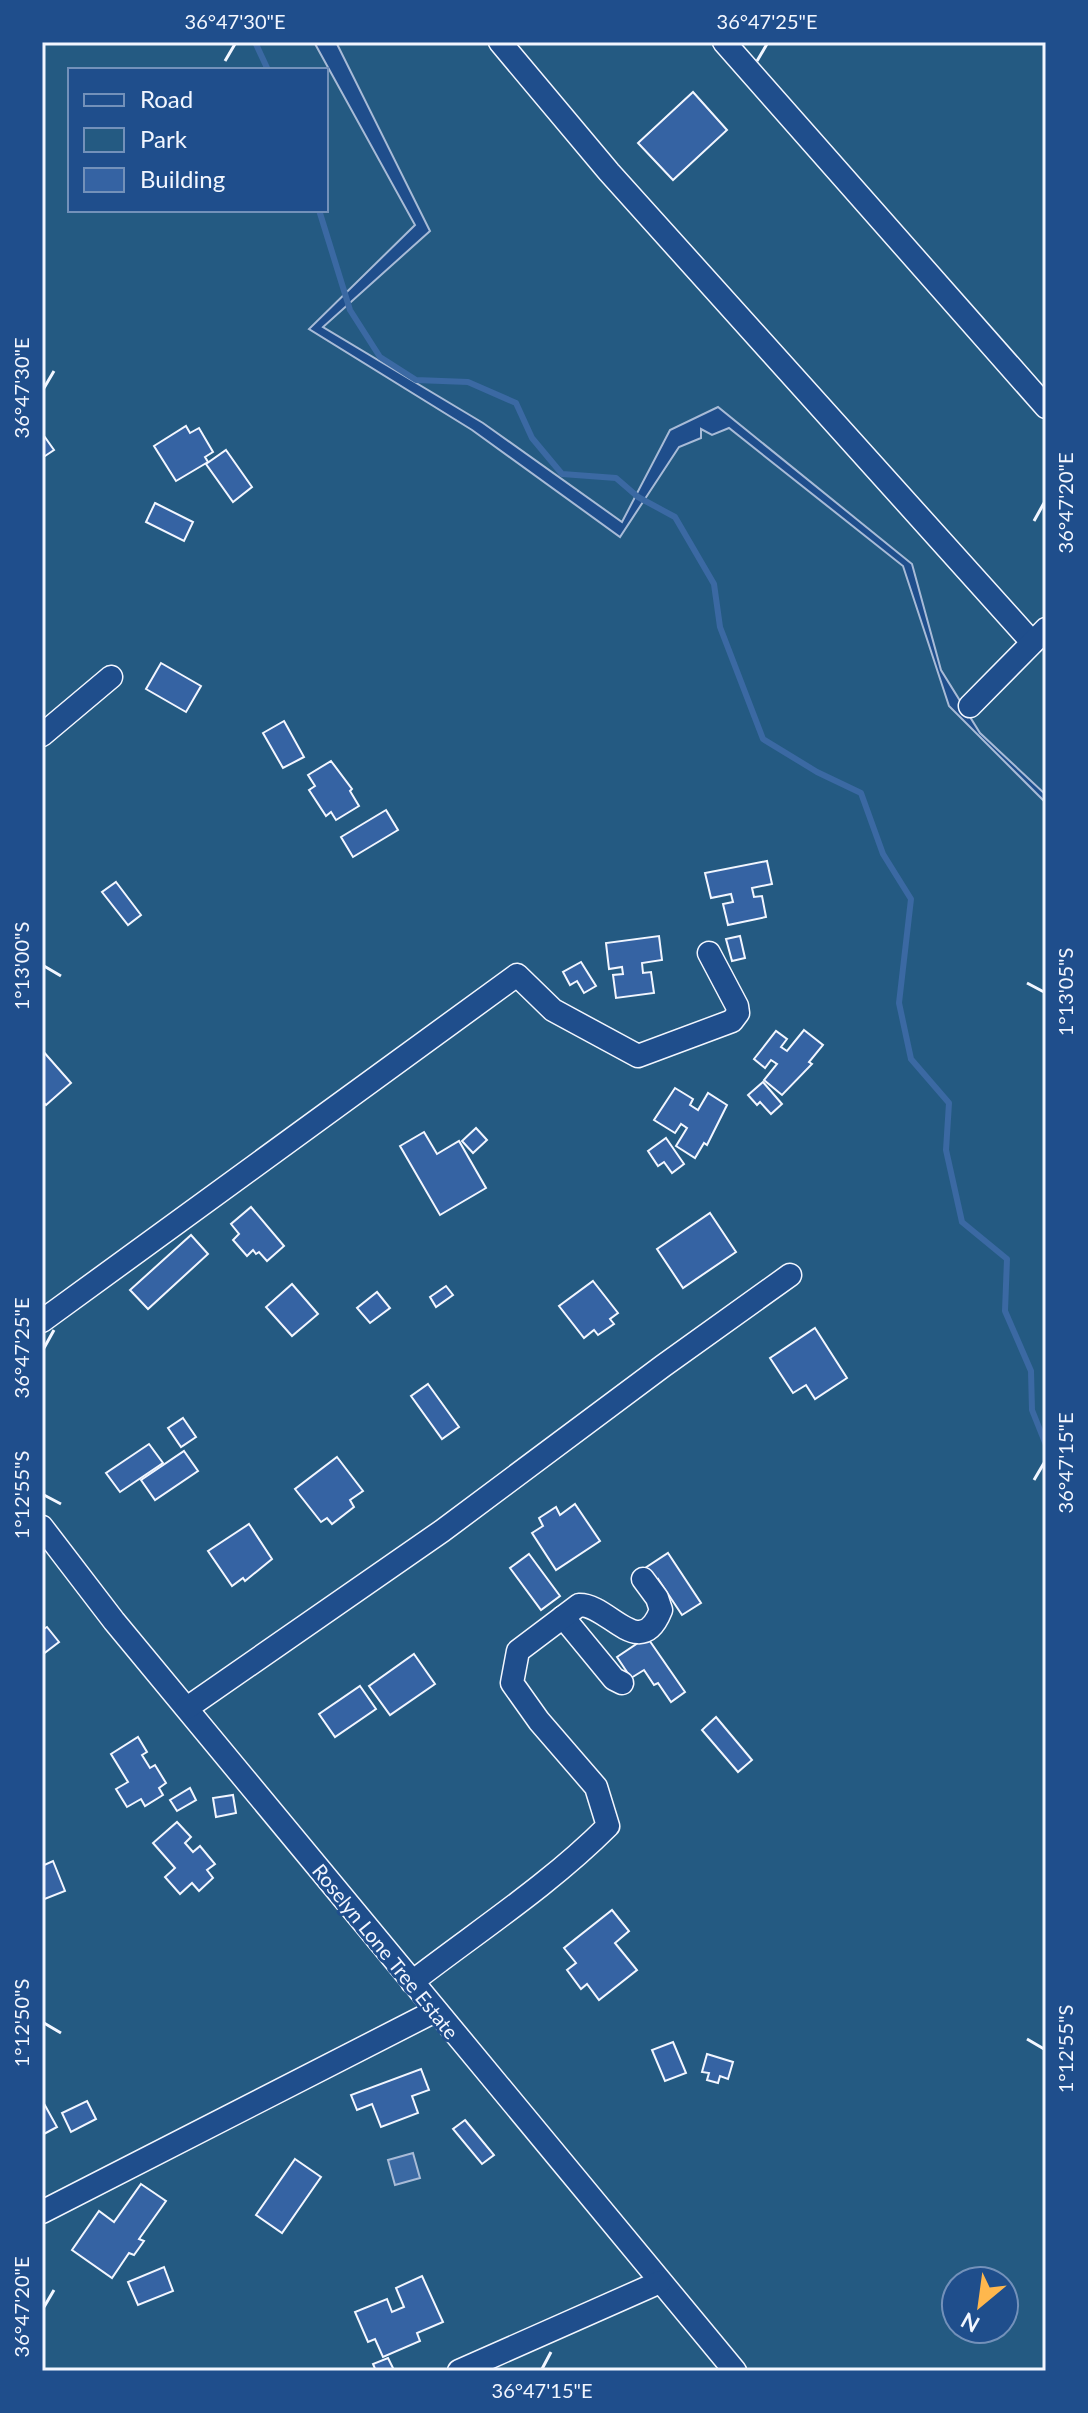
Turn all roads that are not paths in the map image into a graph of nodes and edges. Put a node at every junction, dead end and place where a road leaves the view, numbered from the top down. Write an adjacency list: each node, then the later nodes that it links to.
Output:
1 (500, 42): 4 (street)
2 (724, 42): 3 (street)
3 (1046, 407)
4 (1039, 636): 6 (street)
5 (111, 677): 7 (street)
6 (970, 706)
7 (42, 735)
8 (709, 953): 10 (street)
9 (790, 1275): 15 (street)
10 (42, 1321)
11 (42, 1527): 15 (street, Roselyn Lone Tree Estate)
12 (643, 1579): 13 (street)
13 (563, 1617): 14 (street); 16 (street)
14 (622, 1683)
15 (187, 1708): 16 (street, Roselyn Lone Tree Estate)
16 (412, 1982): 17 (street, Roselyn Lone Tree Estate)
17 (435, 2011): 18 (street); 19 (street, Roselyn Lone Tree Estate)
18 (42, 2212)
19 (660, 2282): 20 (street); 21 (street, Roselyn Lone Tree Estate)
20 (459, 2371)
21 (735, 2371)

